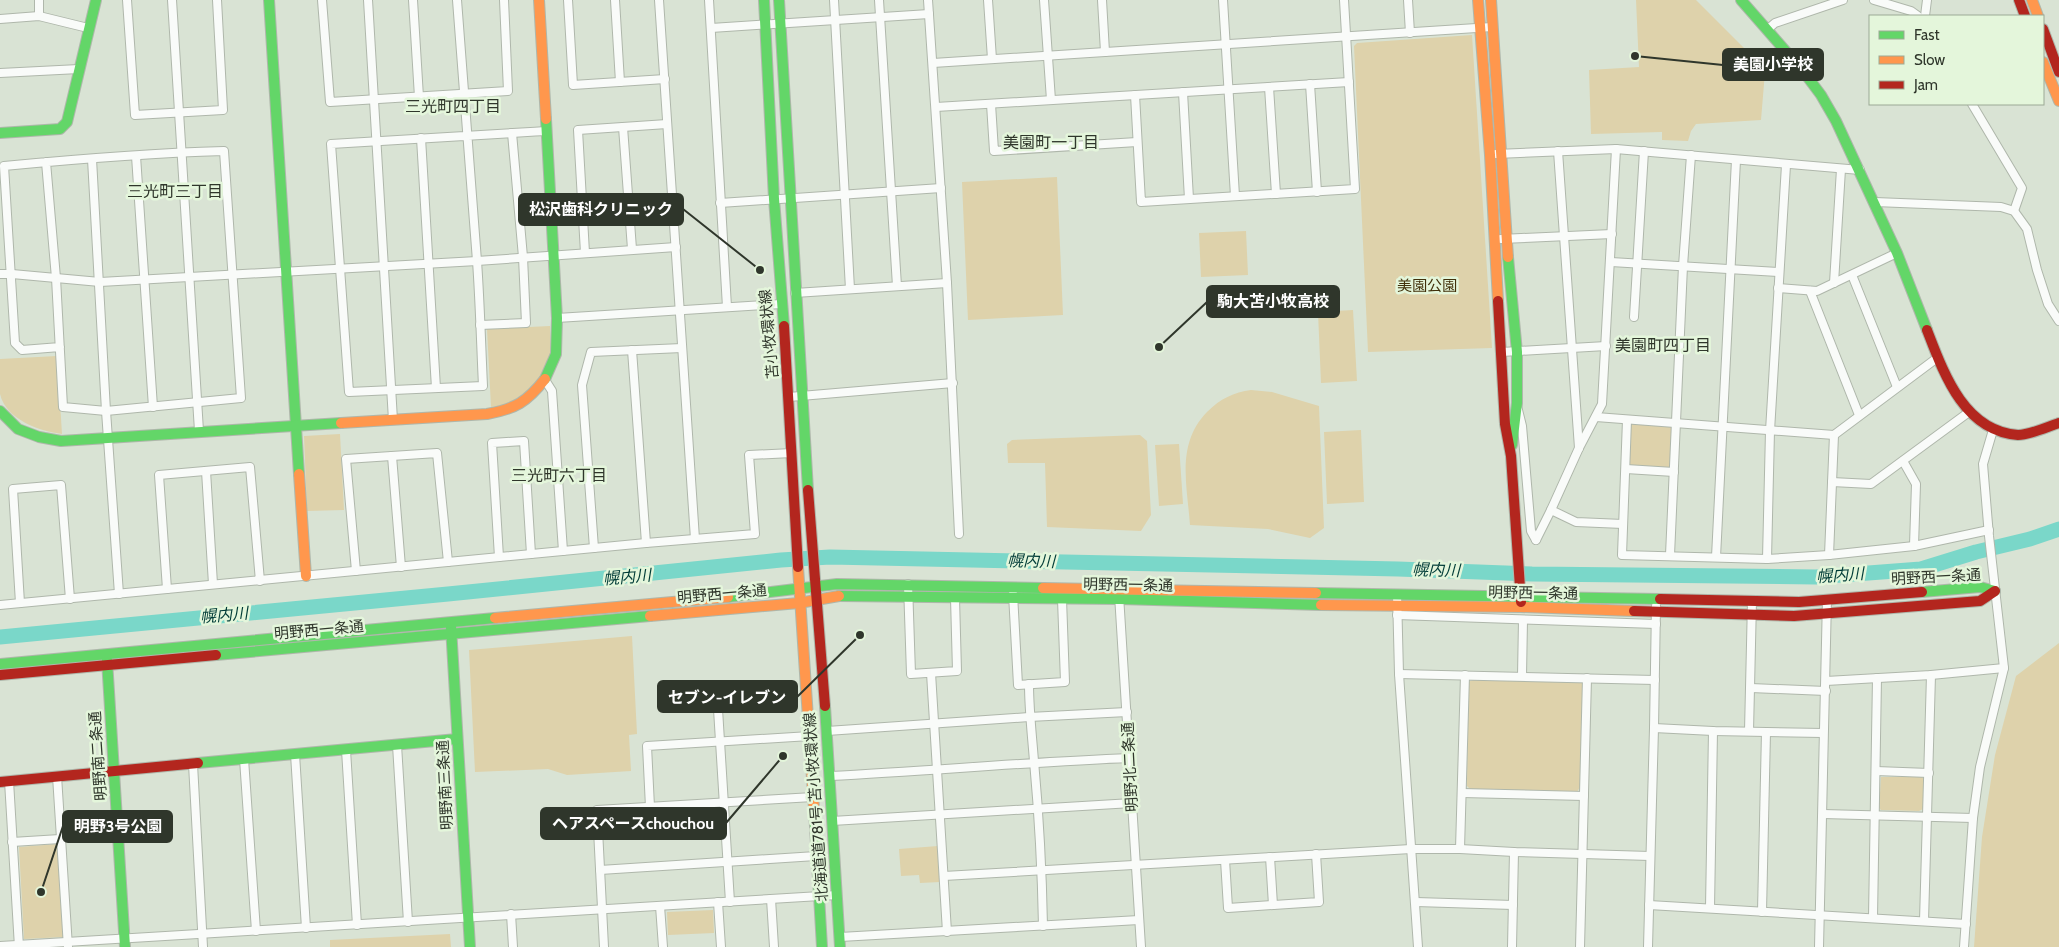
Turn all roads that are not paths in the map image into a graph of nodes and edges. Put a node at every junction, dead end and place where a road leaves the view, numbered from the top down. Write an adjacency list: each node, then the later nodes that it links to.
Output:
1 (38, 0): 41 (street)
2 (96, 0): 48 (main road)
3 (127, 0): 80 (street)
4 (172, 0): 80 (street)
5 (217, 0): 80 (street)
6 (269, 0): 134 (main road)
7 (322, 0): 74 (street)
8 (368, 0): 74 (street)
9 (413, 0): 73 (street)
10 (457, 0): 71 (street)
11 (504, 0): 71 (street)
12 (538, 0): 83 (main road)
13 (568, 0): 65 (street)
14 (615, 0): 65 (street)
15 (659, 0): 64 (street)
16 (709, 0): 49 (street)
17 (764, 0): 46 (main road, 苫小牧環状線)
18 (779, 0): 45 (main road, 苫小牧環状線)
19 (834, 0): 44 (street)
20 (879, 0): 42 (street)
21 (928, 0): 36 (street)
22 (988, 0): 58 (street)
23 (1044, 0): 57 (street)
24 (1102, 0): 56 (street)
25 (1223, 0): 55 (street)
26 (1344, 0): 54 (street)
27 (1408, 0): 53 (street)
28 (1478, 0): 50 (main road)
29 (1491, 0): 47 (main road)
30 (1741, 0): 51 (main road)
31 (1843, 0): 51 (street)
32 (1874, 0): 37 (street)
33 (1927, 0): 38 (street)
34 (2019, 0): 39 (main road)
35 (2032, 0): 40 (main road)
36 (929, 14): 42 (street); 59 (street)
37 (1916, 15)
38 (1925, 15)
39 (2025, 15)
40 (2038, 15)
41 (39, 16): 43 (street); 48 (street)
42 (880, 17): 44 (street); 105 (street)
43 (0, 19)
44 (835, 20): 45 (street); 108 (street)
45 (781, 23): 46 (street); 110 (main road, 苫小牧環状線)
46 (765, 25): 49 (street); 111 (main road, 苫小牧環状線)
47 (1492, 27): 50 (street); 94 (main road)
48 (88, 28): 61 (main road)
49 (711, 28): 114 (street)
50 (1480, 29): 53 (street); 95 (main road)
51 (1768, 29): 103 (main road)
52 (2044, 32): 63 (main road)
53 (1410, 33): 54 (street)
54 (1346, 37): 55 (street); 66 (street)
55 (1226, 44): 56 (street); 69 (street)
56 (1105, 52): 57 (street)
57 (1048, 55): 58 (street); 75 (street)
58 (992, 59): 59 (street)
59 (933, 63): 79 (street)
60 (2044, 64): 76 (main road)
61 (79, 70): 62 (street); 84 (main road)
62 (0, 72)
63 (2059, 72)
64 (665, 79): 65 (street); 81 (street)
65 (620, 82)
66 (1349, 82): 67 (street); 106 (street)
67 (1310, 84): 68 (street); 106 (street)
68 (1269, 87): 69 (street); 107 (street)
69 (1228, 89): 70 (street); 109 (street)
70 (1183, 92): 72 (street); 112 (street)
71 (463, 94): 73 (street); 86 (street)
72 (1135, 95): 75 (street); 89 (street)
73 (419, 97): 74 (street)
74 (374, 99): 88 (street)
75 (1051, 100): 77 (street)
76 (2059, 101)
77 (991, 104): 79 (street); 89 (street)
78 (1973, 105): 115 (street)
79 (936, 107): 104 (street)
80 (180, 113): 93 (street)
81 (668, 124): 82 (street); 120 (street)
82 (623, 127): 121 (street); 122 (street)
83 (546, 131): 85 (street); 124 (main road)
84 (0, 133)
85 (512, 133): 86 (street); 125 (street)
86 (467, 135): 87 (street); 126 (street)
87 (421, 138): 88 (street); 129 (street)
88 (377, 142): 130 (street); 132 (street)
89 (1138, 142): 112 (street)
90 (1616, 149): 91 (street); 92 (street); 116 (street)
91 (1558, 151): 94 (street); 117 (street)
92 (1644, 151): 96 (street); 128 (street)
93 (182, 152): 97 (street); 138 (street); 140 (street)
94 (1501, 153): 95 (street); 118 (main road)
95 (1490, 154): 119 (main road)
96 (1691, 155): 99 (street); 131 (street)
97 (136, 156): 98 (street); 142 (street)
98 (92, 159): 100 (street); 143 (street)
99 (1736, 160): 101 (street); 133 (street)
100 (46, 162): 137 (street); 141 (street)
101 (1786, 165): 102 (street); 135 (street)
102 (1841, 169): 103 (street); 145 (street)
103 (1860, 170): 113 (main road)
104 (940, 188): 105 (street); 144 (street)
105 (890, 192): 108 (street); 146 (street)
106 (1317, 192): 107 (street)
107 (1276, 194): 109 (street)
108 (844, 195): 110 (street); 148 (street)
109 (1235, 196): 112 (street)
110 (790, 198): 111 (street); 150 (main road, 苫小牧環状線)
111 (774, 199): 114 (street); 151 (main road, 苫小牧環状線)
112 (1189, 199)
113 (1874, 202): 115 (street); 123 (main road)
114 (720, 203): 152 (street)
115 (2014, 211): 156 (street)
116 (1612, 234): 117 (street); 127 (street)
117 (1565, 235): 118 (street); 160 (street)
118 (1506, 239): 119 (street); 164 (main road)
119 (1494, 240): 163 (main road)
120 (676, 247): 121 (street); 153 (street)
121 (632, 250): 122 (street)
122 (585, 253): 124 (street)
123 (1897, 253): 139 (street); 165 (main road)
124 (553, 255): 125 (street); 155 (main road)
125 (523, 257): 126 (street); 157 (street)
126 (477, 261): 129 (street); 157 (street)
127 (1611, 262): 128 (street); 158 (street)
128 (1638, 262): 131 (street); 154 (street)
129 (430, 264): 130 (street); 169 (street)
130 (385, 266): 132 (street); 170 (street)
131 (1683, 266): 133 (street); 184 (street)
132 (339, 267): 134 (street); 170 (street)
133 (1730, 269): 135 (street); 186 (street)
134 (288, 272): 138 (street); 185 (main road)
135 (1778, 272): 147 (street)
136 (0, 274): 137 (street)
137 (12, 274): 141 (street); 159 (street)
138 (234, 275): 140 (street); 173 (street)
139 (1852, 275): 145 (street); 168 (street)
140 (190, 276): 142 (street); 173 (street)
141 (56, 278): 143 (street); 159 (street)
142 (144, 279): 143 (street); 175 (street)
143 (100, 282): 176 (street)
144 (947, 284): 146 (street); 167 (street)
145 (1834, 284): 149 (street)
146 (897, 286): 148 (street)
147 (1778, 288): 149 (street); 189 (street)
148 (850, 289): 150 (street)
149 (1810, 291): 179 (street)
150 (796, 293): 171 (main road, 苫小牧環状線)
151 (781, 304): 152 (street); 172 (main road, 苫小牧環状線)
152 (727, 307): 153 (street)
153 (681, 310): 155 (street); 161 (street)
154 (1634, 317)
155 (557, 318): 166 (main road)
156 (2059, 322)
157 (480, 325): 169 (street)
158 (1606, 346): 160 (street); 180 (street)
159 (60, 347): 176 (street)
160 (1572, 347): 164 (street); 192 (street)
161 (682, 348): 162 (street); 205 (street)
162 (632, 350): 206 (street); 208 (street)
163 (1502, 352): 164 (street); 195 (main road)
164 (1517, 352): 174 (main road)
165 (1937, 358): 168 (street); 178 (main road)
166 (545, 380): 181 (main road); 209 (street)
167 (953, 383): 171 (street); 204 (street)
168 (1897, 387): 179 (street)
169 (436, 388): 170 (street)
170 (393, 391): 181 (street)
171 (802, 396): 172 (street); 220 (main road, 苫小牧環状線)
172 (789, 397): 193 (main road, 苫小牧環状線)
173 (198, 403): 175 (street); 188 (street)
174 (1517, 403): 195 (main road); 201 (street)
175 (153, 407): 176 (street)
176 (106, 411): 191 (street)
177 (0, 412): 191 (main road)
178 (1969, 412): 187 (main road); 196 (street)
179 (1859, 415): 190 (street)
180 (1596, 417): 182 (street); 192 (street)
181 (393, 420): 185 (main road)
182 (1627, 420): 184 (street); 197 (street)
183 (2059, 423): 187 (main road)
184 (1677, 424): 186 (street); 199 (street)
185 (296, 426): 188 (main road); 221 (main road)
186 (1722, 427): 189 (street); 214 (street)
187 (1993, 430): 203 (street)
188 (200, 431): 191 (main road)
189 (1770, 431): 190 (street); 215 (street)
190 (1834, 435): 200 (street)
191 (108, 439): 231 (street)
192 (1579, 448): 201 (street)
193 (792, 453): 205 (street); 219 (main road, 苫小牧環状線)
194 (392, 456): 216 (street); 217 (street); 218 (street)
195 (1511, 456): 234 (main road)
196 (1903, 461): 200 (street); 207 (street)
197 (1626, 469): 199 (street); 202 (street)
198 (206, 471): 222 (street); 223 (street); 228 (street)
199 (1674, 472): 211 (street)
200 (1832, 482): 212 (street)
201 (1551, 510): 202 (street)
202 (1623, 524): 211 (street)
203 (1989, 530): 207 (street); 230 (street)
204 (959, 534)
205 (695, 539): 206 (street)
206 (646, 543): 208 (street)
207 (1914, 546): 212 (street)
208 (594, 548): 209 (street)
209 (563, 551): 210 (street)
210 (531, 554): 213 (street); 213 (street)
211 (1670, 555): 214 (street)
212 (1828, 555): 215 (street)
213 (499, 557): 216 (street)
214 (1716, 557): 215 (street)
215 (1767, 559)
216 (448, 562): 217 (street)
217 (402, 567): 218 (street)
218 (356, 571): 221 (street)
219 (798, 575): 229 (main road, 北海道道781号 苫小牧環状線)
220 (813, 575): 226 (main road, 北海道道781号 苫小牧環状線)
221 (306, 576): 222 (street)
222 (260, 581): 223 (street)
223 (214, 584): 228 (street)
224 (908, 584): 225 (main road, 明野西一条通); 226 (main road, 明野西一条通); 233 (street)
225 (1013, 586): 227 (main road, 明野西一条通); 236 (street)
226 (814, 587): 229 (main road, 明野西一条通); 242 (main road, 北海道道781号 苫小牧環状線)
227 (1118, 588): 232 (main road, 明野西一条通); 239 (street, 明野北二条通)
228 (168, 589): 231 (street)
229 (798, 589): 245 (main road, 北海道道781号 苫小牧環状線); 252 (main road, 明野西一条通)
230 (1995, 591): 241 (main road, 明野西一条通); 249 (main road, 明野西一条通); 258 (street)
231 (119, 594): 237 (street)
232 (1397, 594): 234 (main road, 明野西一条通); 247 (street)
233 (908, 597): 235 (main road, 明野西一条通); 242 (main road, 明野西一条通); 259 (street)
234 (1521, 597): 240 (main road, 明野西一条通); 247 (main road, 明野西一条通); 248 (main road, 明野西一条通)
235 (955, 598): 236 (main road, 明野西一条通); 259 (street)
236 (1013, 598): 238 (main road, 明野西一条通); 269 (street)
237 (70, 599): 244 (street); 244 (street)
238 (1062, 599): 239 (main road, 明野西一条通); 269 (street)
239 (1120, 599): 247 (main road, 明野西一条通); 273 (street, 明野北二条通)
240 (1656, 599): 243 (main road, 明野西一条通); 248 (street)
241 (1827, 599): 243 (main road, 明野西一条通); 249 (street)
242 (815, 600): 245 (main road, 明野西一条通); 277 (main road, 北海道道781号 苫小牧環状線)
243 (1752, 601): 250 (street)
244 (20, 603): 246 (street)
245 (799, 603): 254 (main road, 明野西一条通); 282 (main road, 北海道道781号 苫小牧環状線)
246 (0, 605)
247 (1397, 611): 251 (street); 260 (street)
248 (1656, 612): 250 (main road, 明野西一条通); 253 (street)
249 (1827, 614): 250 (main road, 明野西一条通); 268 (street)
250 (1752, 615): 270 (street)
251 (1523, 620): 253 (street); 264 (street)
252 (450, 622): 254 (main road, 明野南三条通); 255 (main road, 明野西一条通)
253 (1656, 624): 267 (street)
254 (451, 633): 257 (main road, 明野西一条通); 283 (main road, 明野南三条通)
255 (106, 654): 256 (main road, 明野西一条通); 257 (main road, 明野南二条通)
256 (0, 664)
257 (107, 666): 261 (main road, 明野西一条通); 293 (main road, 明野南二条通)
258 (2004, 668): 263 (street); 310 (street)
259 (931, 673): 275 (street)
260 (1399, 674): 262 (street); 314 (street)
261 (0, 675)
262 (1465, 675): 264 (street); 299 (street)
263 (1931, 675): 266 (street); 295 (street)
264 (1522, 676): 265 (street)
265 (1587, 678): 267 (street); 300 (street)
266 (1877, 678): 268 (street); 294 (street)
267 (1655, 680): 276 (street)
268 (1826, 681): 271 (street)
269 (1029, 684): 274 (street)
270 (1751, 688): 271 (street); 279 (street)
271 (1826, 692): 281 (street)
272 (718, 709): 284 (street)
273 (1127, 712): 274 (street); 288 (street, 明野北二条通)
274 (1029, 717): 275 (street); 290 (street)
275 (934, 724): 277 (street); 292 (street)
276 (1654, 728): 278 (street); 320 (street)
277 (827, 731): 297 (main road, 北海道道781号 苫小牧環状線)
278 (1713, 731): 279 (street); 338 (street)
279 (1749, 731): 280 (street)
280 (1766, 732): 281 (street); 340 (street)
281 (1823, 733): 307 (street)
282 (810, 736): 284 (street); 301 (main road, 北海道道781号 苫小牧環状線)
283 (457, 740): 285 (main road); 343 (main road, 明野南三条通)
284 (720, 741): 302 (street); 304 (street)
285 (397, 744): 286 (main road); 347 (street)
286 (346, 750): 287 (main road); 349 (street)
287 (296, 754): 289 (main road); 351 (street)
288 (1129, 758): 290 (street); 303 (street, 明野北二条通)
289 (244, 759): 291 (main road); 352 (street)
290 (1034, 762): 292 (street); 305 (street)
291 (193, 764): 293 (main road); 354 (street)
292 (936, 770): 297 (street); 306 (street)
293 (114, 771): 296 (main road); 356 (main road, 明野南二条通)
294 (1876, 772): 295 (street); 308 (street)
295 (1929, 773): 309 (street)
296 (57, 776): 298 (main road); 312 (street)
297 (830, 776): 311 (main road, 北海道道781号 苫小牧環状線)
298 (5, 781): 313 (street)
299 (1462, 793): 300 (street); 315 (street)
300 (1584, 796): 318 (street)
301 (813, 797): 302 (street); 319 (main road, 北海道道781号 苫小牧環状線)
302 (724, 802): 304 (street); 323 (street)
303 (1132, 803): 305 (street); 324 (street, 明野北二条通)
304 (650, 807): 325 (street)
305 (1037, 808): 306 (street); 326 (street)
306 (939, 813): 311 (street); 327 (street)
307 (1823, 814): 308 (street); 342 (street)
308 (1874, 814): 309 (street); 344 (street)
309 (1928, 816): 310 (street); 346 (street)
310 (1973, 818): 348 (street)
311 (832, 821): 328 (main road, 北海道道781号 苫小牧環状線)
312 (60, 839): 313 (street); 357 (street)
313 (12, 842): 359 (street)
314 (1411, 849): 315 (street); 317 (street); 333 (street)
315 (1460, 849): 316 (street)
316 (1514, 852): 318 (street); 335 (street)
317 (1316, 854): 321 (street); 334 (street)
318 (1582, 854): 320 (street); 372 (street)
319 (816, 856): 323 (street); 329 (main road, 北海道道781号 苫小牧環状線)
320 (1650, 856): 336 (street)
321 (1270, 857): 322 (street); 334 (street)
322 (1225, 860): 324 (street); 334 (street)
323 (727, 863): 325 (street); 332 (street)
324 (1135, 866): 326 (street); 345 (street, 明野北二条通)
325 (600, 870): 339 (street)
326 (1042, 871): 327 (street); 350 (street)
327 (944, 876): 353 (street)
328 (837, 895): 329 (street); 355 (main road, 北海道道781号 苫小牧環状線)
329 (819, 896): 330 (street); 368 (main road, 北海道道781号 苫小牧環状線)
330 (771, 899): 332 (street); 367 (street)
331 (718, 902): 332 (street); 337 (street); 366 (street)
332 (730, 902)
333 (1416, 902): 335 (street); 370 (street)
334 (1274, 905)
335 (1513, 905): 371 (street)
336 (1649, 905): 338 (street); 373 (street)
337 (660, 906): 339 (street); 365 (street)
338 (1710, 908): 340 (street)
339 (602, 909): 341 (street); 364 (street)
340 (1762, 912): 342 (street)
341 (511, 914): 343 (street); 362 (street)
342 (1820, 914): 344 (street); 374 (street)
343 (468, 917): 347 (street); 361 (main road, 明野南三条通)
344 (1873, 918): 346 (street)
345 (1139, 920): 350 (street); 369 (street, 明野北二条通)
346 (1924, 920): 348 (street)
347 (408, 922): 349 (street)
348 (1966, 924): 375 (street)
349 (357, 925): 351 (street)
350 (1043, 926): 353 (street)
351 (306, 928): 352 (street)
352 (256, 932): 354 (street)
353 (947, 932): 355 (street)
354 (202, 934): 356 (street); 360 (street)
355 (840, 942)
356 (124, 943): 357 (street)
357 (68, 945): 359 (street)
358 (0, 946): 359 (street)
359 (19, 946)
360 (203, 947)
361 (470, 947)
362 (513, 947)
363 (601, 947): 364 (street)
364 (604, 947)
365 (663, 947)
366 (721, 947)
367 (774, 947)
368 (822, 947)
369 (1140, 947)
370 (1418, 947)
371 (1512, 947)
372 (1580, 947)
373 (1648, 947)
374 (1819, 947)
375 (1964, 947)

